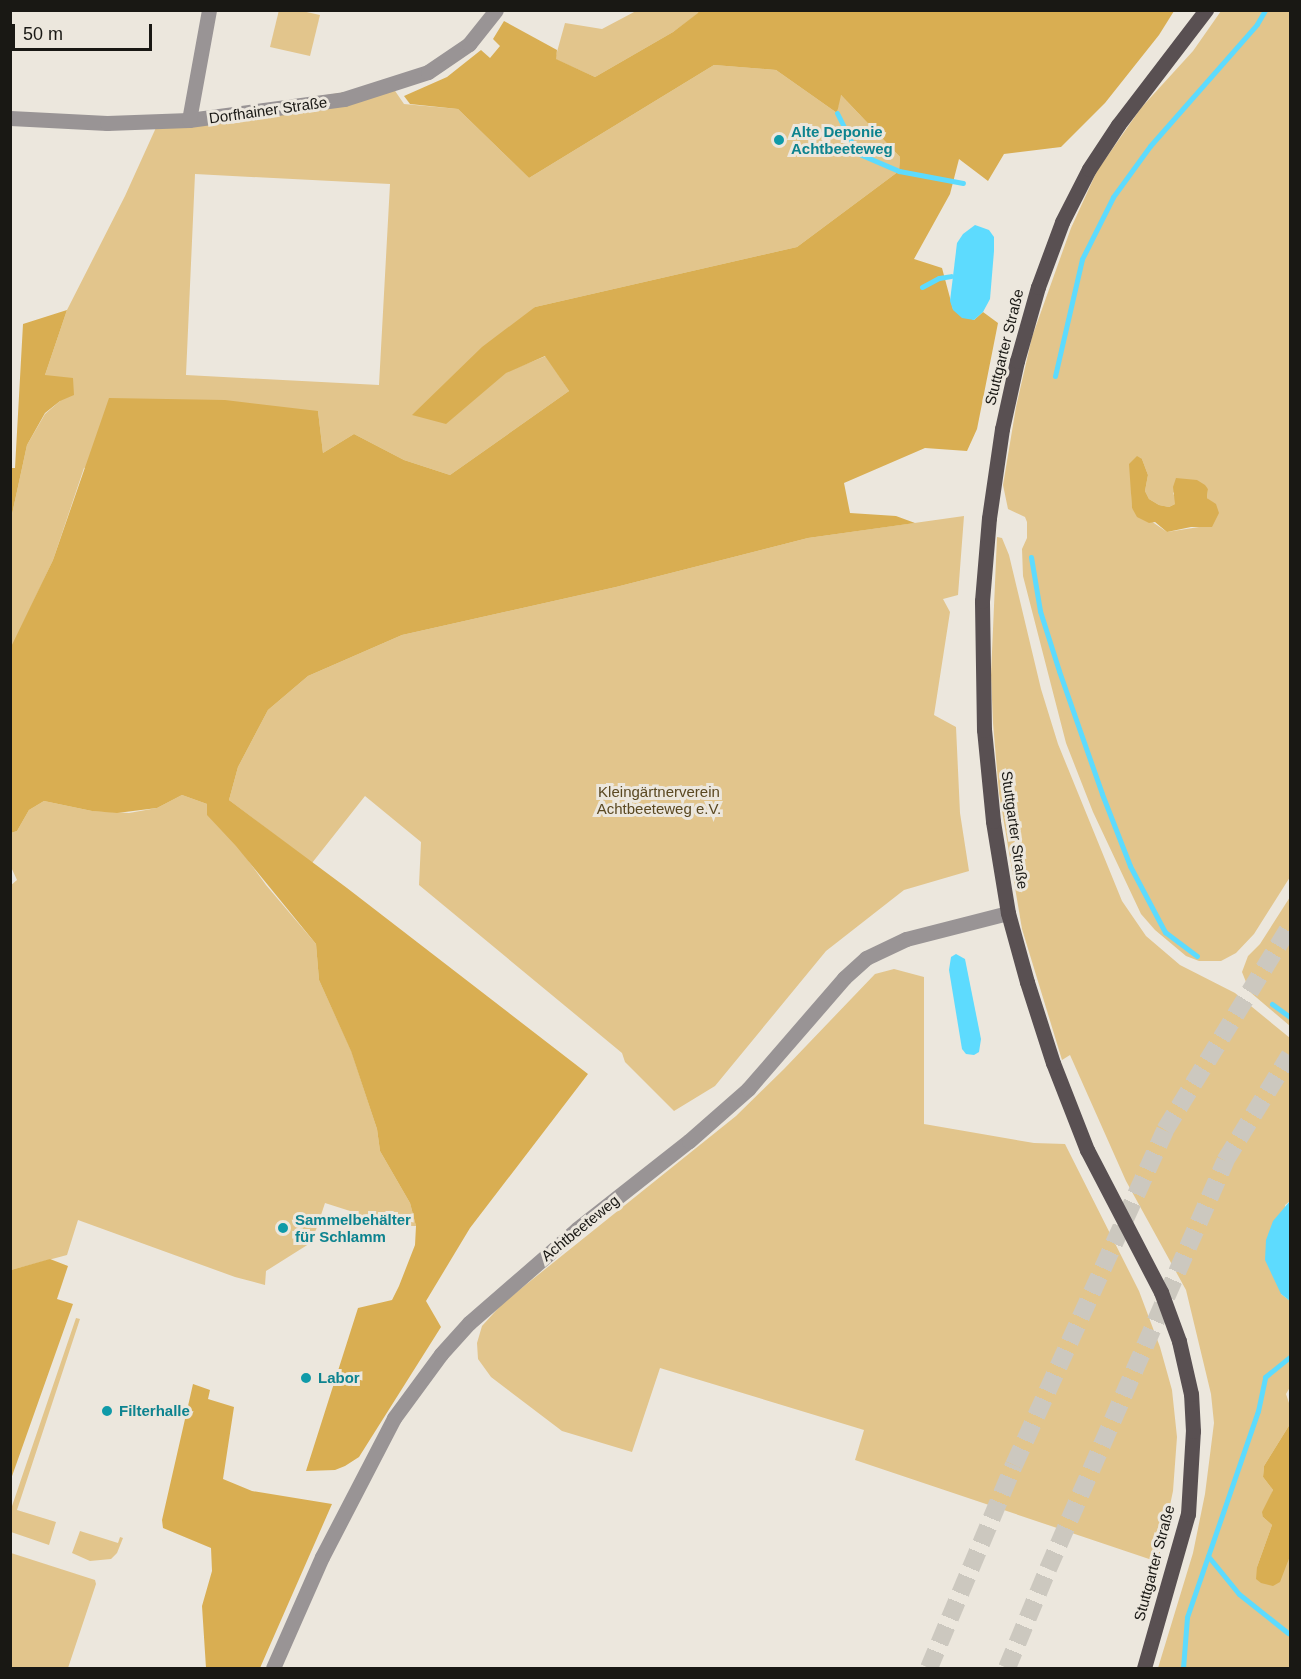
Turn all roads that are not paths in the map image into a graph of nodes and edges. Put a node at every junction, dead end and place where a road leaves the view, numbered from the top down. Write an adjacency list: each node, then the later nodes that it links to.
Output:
1 (209, 10): 5 (street)
2 (496, 10): 5 (street, Dorfhainer Straße)
3 (1206, 10): 6 (main road, Stuttgarter Straße)
4 (10, 117): 5 (street, Dorfhainer Straße)
5 (189, 120)
6 (1008, 913): 7 (street, Achtbeeteweg); 8 (main road, Stuttgarter Straße)
7 (273, 1668)
8 (1144, 1668)

